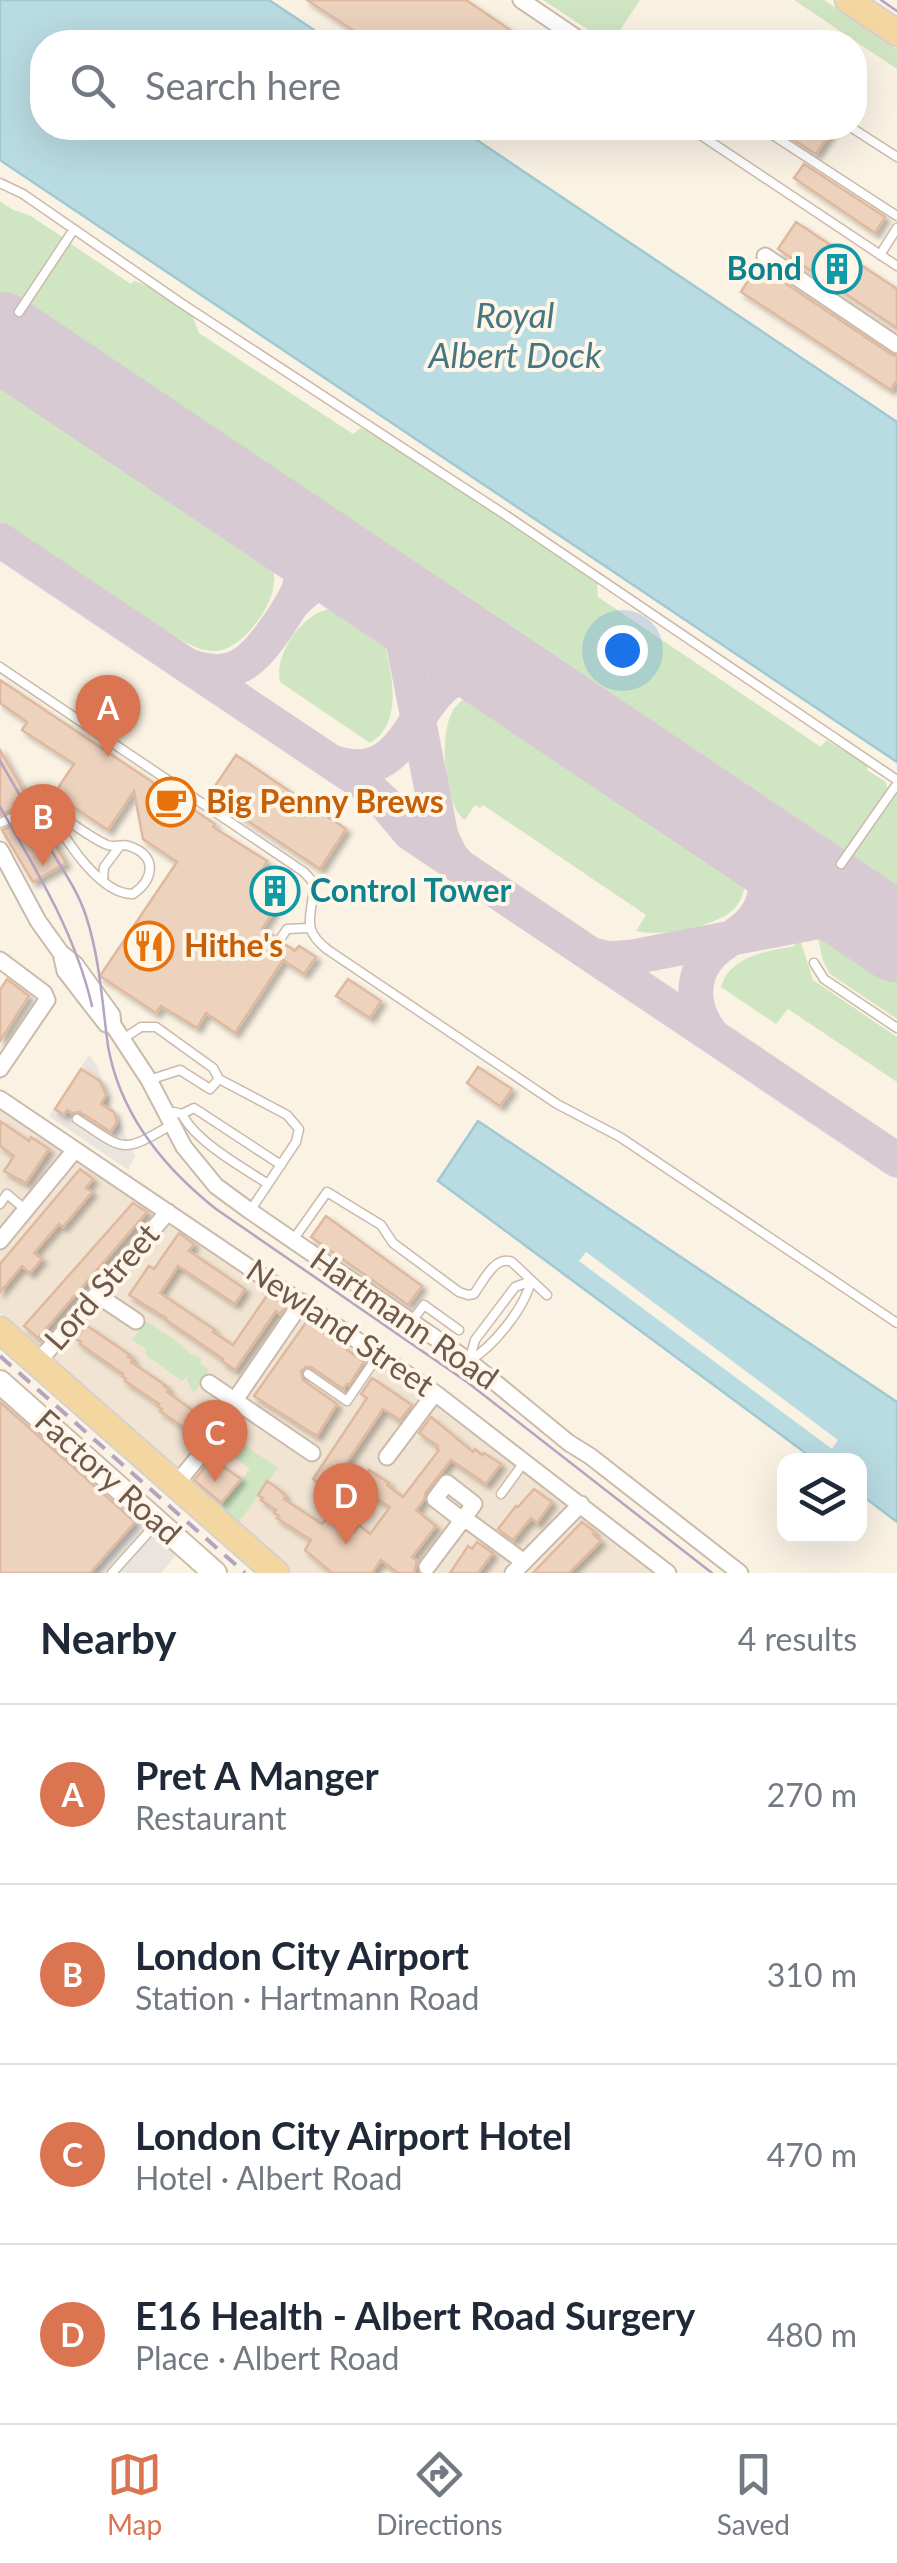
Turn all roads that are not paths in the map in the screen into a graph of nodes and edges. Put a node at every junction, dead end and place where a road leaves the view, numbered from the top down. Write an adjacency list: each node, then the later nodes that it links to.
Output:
1 (521, 0): 3 (street)
2 (848, 0): 4 (main road)
3 (565, 30)
4 (897, 33)
5 (867, 138): 8 (lane)
6 (708, 140): 13 (lane)
7 (781, 140): 10 (lane)
8 (897, 158)
9 (0, 183): 12 (lane)
10 (896, 213)
11 (897, 228): 13 (lane)
12 (74, 229): 16 (lane); 19 (lane)
13 (880, 255): 15 (lane)
14 (764, 256): 17 (street)
15 (897, 266)
16 (19, 312)
17 (897, 346)
18 (0, 668): 26 (lane)
19 (897, 782): 24 (lane)
20 (44, 804): 21 (lane); 22 (lane); 25 (lane)
21 (0, 824)
22 (120, 846): 25 (lane); 25 (lane)
23 (0, 850): 31 (street, Hartmann Road)
24 (841, 864)
25 (102, 880)
26 (308, 928): 27 (lane); 53 (lane)
27 (281, 938)
28 (0, 960): 32 (street)
29 (814, 963): 30 (lane)
30 (897, 1028)
31 (123, 1039): 33 (lane); 34 (street, Hartmann Road)
32 (0, 1069)
33 (219, 1079): 34 (lane); 39 (lane)
34 (149, 1080): 36 (street, Hartmann Road)
35 (0, 1099): 38 (street, Newland Street)
36 (173, 1117): 37 (lane); 39 (lane); 40 (lane); 43 (street, Hartmann Road)
37 (77, 1119)
38 (75, 1150): 42 (street); 44 (street, Newland Street)
39 (281, 1165): 40 (lane)
40 (268, 1184): 43 (lane)
41 (0, 1204): 42 (lane)
42 (27, 1211): 45 (street)
43 (250, 1211): 46 (street, Hartmann Road)
44 (168, 1212): 48 (street, Lord Street); 50 (street, Newland Street)
45 (0, 1240)
46 (292, 1240): 47 (lane); 52 (street, Hartmann Road)
47 (531, 1281): 49 (lane); 57 (lane); 57 (lane)
48 (96, 1294): 51 (street); 58 (street, Lord Street)
49 (547, 1295)
50 (302, 1302): 56 (street, Newland Street); 63 (street)
51 (136, 1322)
52 (412, 1322): 55 (lane); 57 (street, Hartmann Road)
53 (897, 1323)
54 (0, 1330): 58 (main road)
55 (459, 1330)
56 (379, 1354): 59 (lane); 62 (street, Newland Street)
57 (469, 1360): 78 (street, Hartmann Road)
58 (37, 1363): 68 (main road)
59 (308, 1374)
60 (0, 1382): 71 (street, Factory Road)
61 (209, 1383): 63 (street)
62 (434, 1393): 66 (street); 67 (street, Newland Street)
63 (235, 1400): 65 (street)
64 (211, 1442): 68 (street)
65 (312, 1452)
66 (388, 1457)
67 (526, 1461): 69 (lane); 70 (street, Newland Street)
68 (176, 1484): 76 (main road)
69 (501, 1494)
70 (580, 1504): 73 (street); 77 (street, Newland Street)
71 (158, 1521): 74 (lane); 75 (street, Factory Road)
72 (426, 1568): 73 (street)
73 (519, 1569)
74 (112, 1573)
75 (215, 1573)
76 (276, 1573)
77 (667, 1573)
78 (740, 1573)

